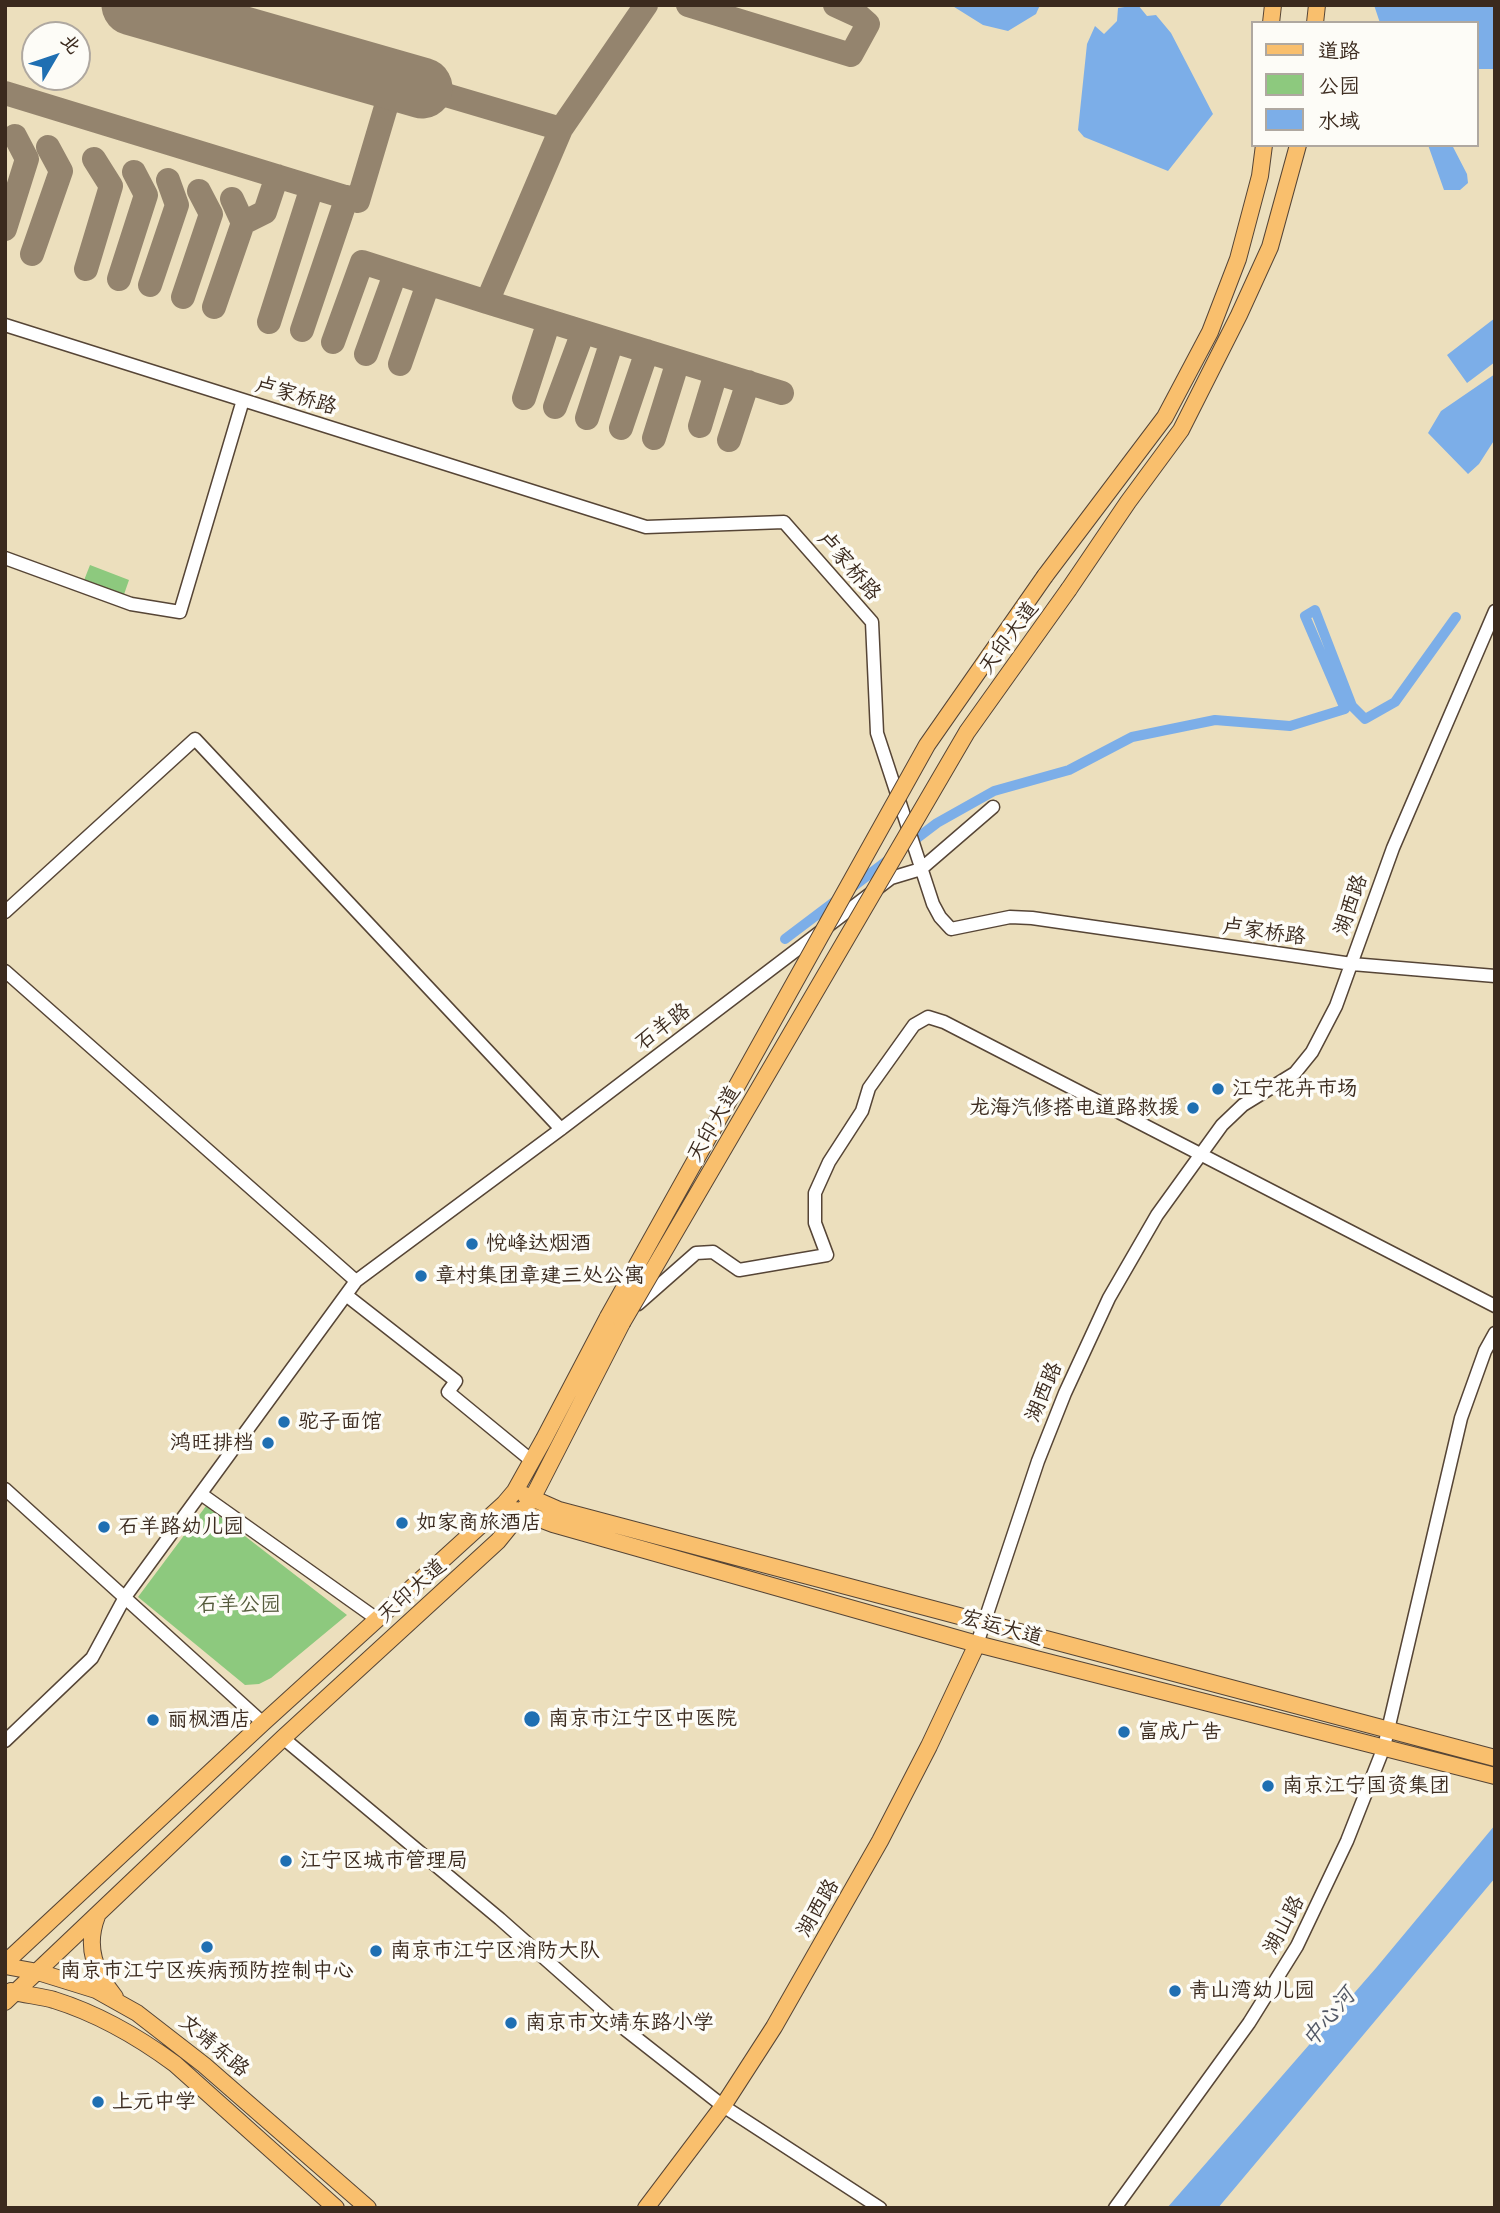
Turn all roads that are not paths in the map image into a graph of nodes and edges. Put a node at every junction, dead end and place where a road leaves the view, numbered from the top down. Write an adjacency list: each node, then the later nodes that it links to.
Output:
1 (1264, 147): 18 (main road, 天印大道, bridge)
2 (1297, 147): 18 (main road, 天印大道, bridge)
3 (5, 326): 4 (street, 卢家桥路)
4 (243, 400): 5 (street); 8 (street, 卢家桥路)
5 (5, 558)
6 (1495, 611): 10 (street, 湖西路)
7 (993, 807): 8 (street, 石羊路)
8 (921, 869): 10 (street, 卢家桥路); 13 (street, 石羊路)
9 (5, 912): 13 (street)
10 (1352, 964): 12 (street, 卢家桥路); 14 (street, 湖西路)
11 (5, 971): 15 (street)
12 (1495, 976)
13 (561, 1129): 15 (street, 石羊路)
14 (1198, 1154): 17 (street); 18 (street); 28 (street, 湖西路)
15 (356, 1281): 16 (street, 石羊路)
16 (346, 1295): 20 (street); 21 (street, 石羊路)
17 (1495, 1306)
18 (615, 1320): 20 (main road, 天印大道); 24 (main road, 天印大道)
19 (1495, 1333): 32 (street, 湖山路)
20 (531, 1461): 23 (main road, 天印大道)
21 (201, 1494): 26 (street, 石羊路); 27 (street)
22 (7, 1495): 26 (street)
23 (509, 1498): 24 (main road, 宏运大道); 25 (main road, 宏运大道); 27 (main road, 天印大道)
24 (532, 1499): 25 (main road, 天印大道); 28 (main road, 宏运大道)
25 (523, 1513): 29 (main road, 宏运大道); 31 (main road, 天印大道)
26 (125, 1597): 30 (street); 33 (street, 石羊路)
27 (377, 1619): 30 (main road, 天印大道)
28 (984, 1624): 29 (street, 湖西路); 32 (main road, 宏运大道)
29 (977, 1644): 32 (main road, 宏运大道); 41 (main road, 湖西路)
30 (263, 1723): 37 (main road, 天印大道)
31 (283, 1738): 36 (main road, 天印大道); 41 (street)
32 (1386, 1739): 34 (main road, 宏运大道); 35 (main road, 宏运大道); 46 (street, 湖山路)
33 (5, 1741)
34 (1495, 1758)
35 (1495, 1776)
36 (97, 1916): 38 (main road, 天印大道); 40 (main road)
37 (5, 1964): 38 (main road, 文靖东路)
38 (38, 1972): 39 (main road, 天印大道); 40 (main road, 文靖东路)
39 (9, 1994): 42 (main road, 文靖东路)
40 (119, 2002): 43 (main road, 文靖东路)
41 (723, 2106): 44 (main road, 湖西路); 45 (street)
42 (336, 2208)
43 (368, 2208)
44 (646, 2208)
45 (880, 2208)
46 (1115, 2208)

